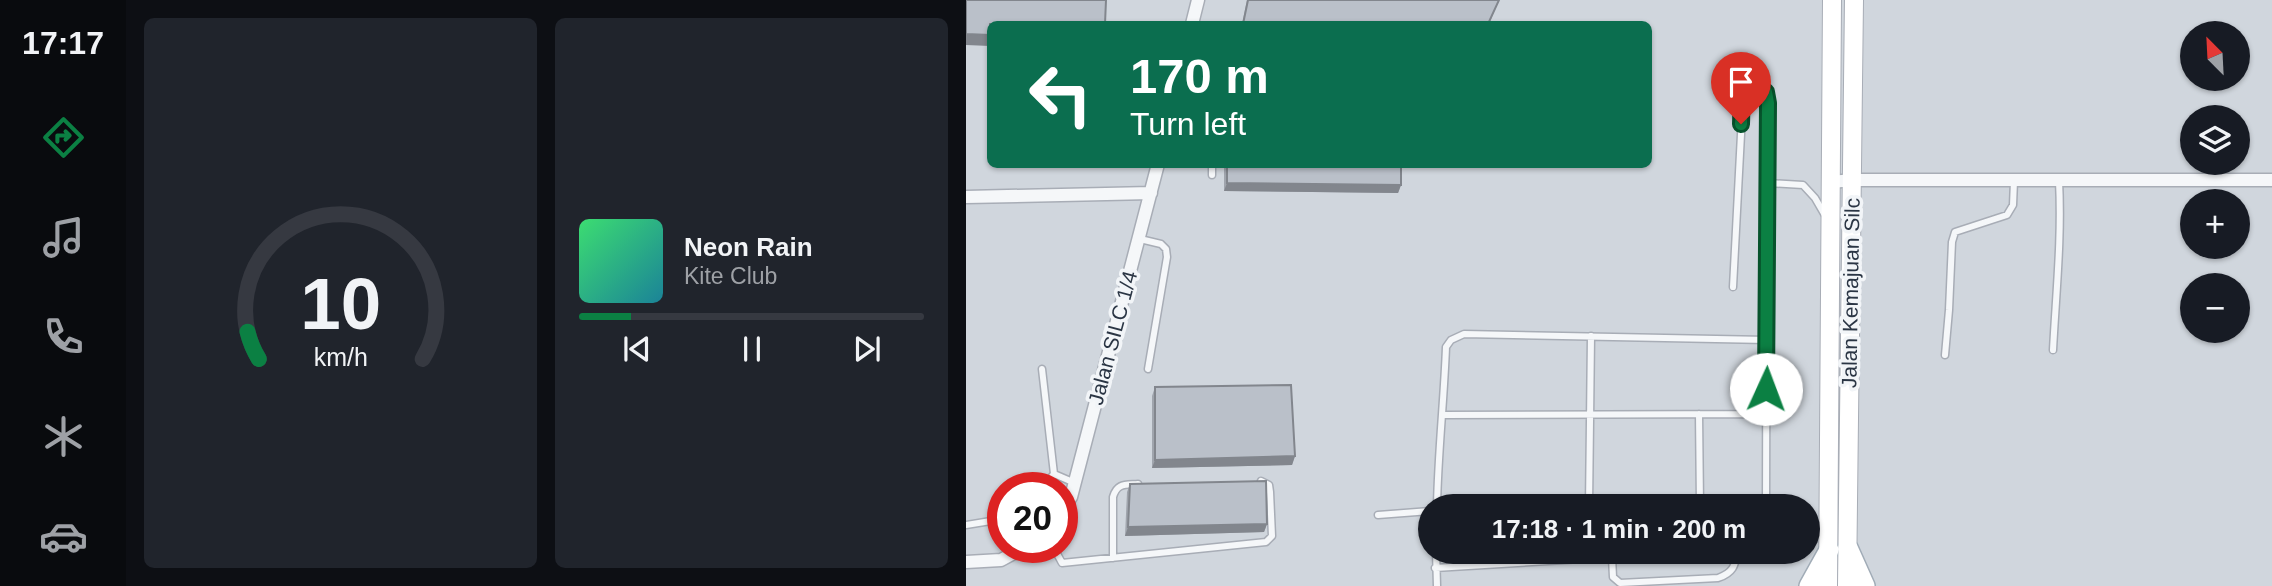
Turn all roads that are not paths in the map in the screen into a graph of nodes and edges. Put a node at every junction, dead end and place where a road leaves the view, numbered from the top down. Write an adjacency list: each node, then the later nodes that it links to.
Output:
1 (1198, 0): 4 (street)
2 (1832, 0): 12 (street, Jalan Kemajuan Silc)
3 (1854, 0): 8 (street, Jalan Kemajuan Silc)
4 (1193, 21)
5 (1157, 168): 14 (street, Jalan SILC 1/4)
6 (1212, 168): 7 (lane)
7 (1212, 174)
8 (1853, 180): 10 (street); 12 (street); 30 (street, Jalan Kemajuan Silc)
9 (2272, 180): 11 (street)
10 (2014, 181): 11 (street); 22 (lane)
11 (2059, 181): 21 (lane)
12 (1831, 182): 16 (street, Jalan Kemajuan Silc)
13 (1768, 183): 16 (lane); 18 (lane); 20 (lane)
14 (1151, 194): 15 (street); 17 (street, Jalan SILC 1/4)
15 (966, 197)
16 (1831, 225): 29 (street, Jalan Kemajuan Silc)
17 (1140, 239): 24 (lane); 33 (street, Jalan SILC 1/4)
18 (1733, 287)
19 (1591, 337): 20 (lane); 26 (lane); 28 (lane)
20 (1767, 340): 25 (lane)
21 (2053, 350)
22 (1945, 355)
23 (1042, 369): 32 (lane)
24 (1148, 369)
25 (1765, 414): 27 (lane); 40 (lane)
26 (1443, 415): 28 (lane); 37 (lane)
27 (1699, 415): 28 (lane); 39 (lane)
28 (1591, 416): 38 (lane)
29 (1829, 417): 30 (street); 31 (street, Jalan Kemajuan Silc)
30 (1849, 418): 34 (street, Jalan Kemajuan Silc)
31 (1829, 471): 34 (street); 45 (street, Jalan Kemajuan Silc)
32 (1054, 472)
33 (1078, 472)
34 (1850, 472): 45 (street, Jalan Kemajuan Silc)
35 (1249, 481): 46 (lane)
36 (1146, 484): 46 (lane)
37 (1437, 494)
38 (1589, 494)
39 (1700, 494)
40 (1766, 494)
41 (1418, 511): 42 (lane)
42 (1378, 514)
43 (987, 522): 44 (lane)
44 (966, 525)
45 (1838, 549): 56 (main road); 57 (street, Jalan Kemajuan Silc); 58 (street, Jalan Kemajuan Silc); 59 (main road)
46 (1113, 558): 48 (lane)
47 (987, 560): 49 (street)
48 (1078, 561)
49 (966, 562)
50 (1435, 564): 54 (lane)
51 (1482, 564): 54 (lane)
52 (1613, 564): 53 (lane)
53 (1735, 564)
54 (1435, 568): 55 (lane)
55 (1437, 586)
56 (1809, 586)
57 (1828, 586)
58 (1847, 586)
59 (1865, 586)

